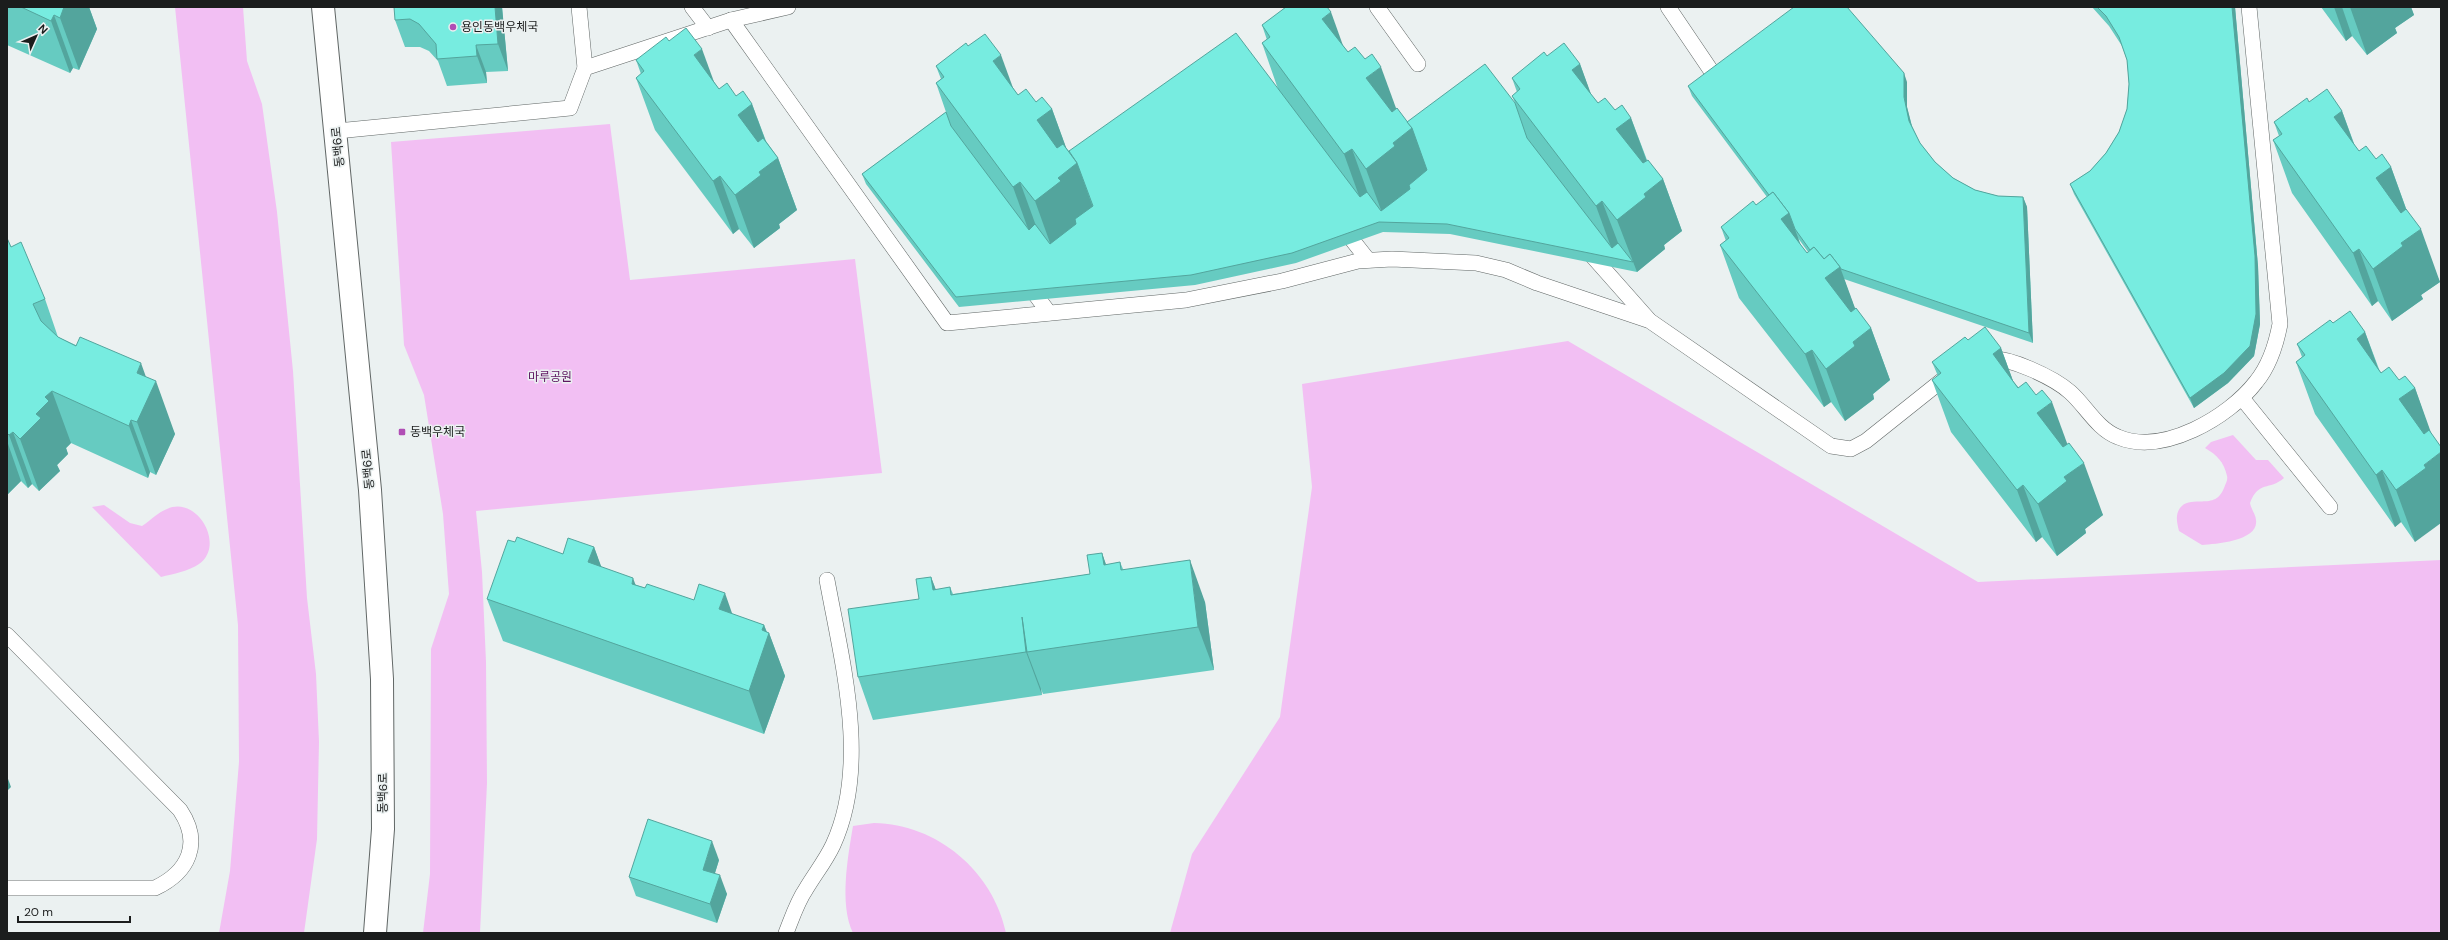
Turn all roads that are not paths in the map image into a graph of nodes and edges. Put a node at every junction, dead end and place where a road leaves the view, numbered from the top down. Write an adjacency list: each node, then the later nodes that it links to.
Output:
1 (323, 7): 13 (street, 동백6로)
2 (579, 7): 11 (lane)
3 (692, 7): 9 (lane)
4 (788, 7): 8 (lane)
5 (1377, 7): 10 (lane)
6 (1668, 7): 12 (lane)
7 (2249, 7): 20 (lane)
8 (731, 20): 9 (lane); 18 (lane)
9 (708, 28): 11 (lane)
10 (1418, 64)
11 (585, 68): 13 (lane)
12 (1716, 78)
13 (337, 131): 25 (street, 동백6로)
14 (1334, 218): 16 (lane)
15 (1576, 237): 19 (lane)
16 (1368, 260): 18 (lane); 19 (lane)
17 (1016, 269): 18 (lane)
18 (1049, 313)
19 (1650, 321): 20 (lane)
20 (2242, 398): 21 (lane)
21 (2330, 507)
22 (827, 580): 26 (lane)
23 (7, 634): 24 (lane)
24 (7, 888)
25 (375, 933)
26 (786, 933)

